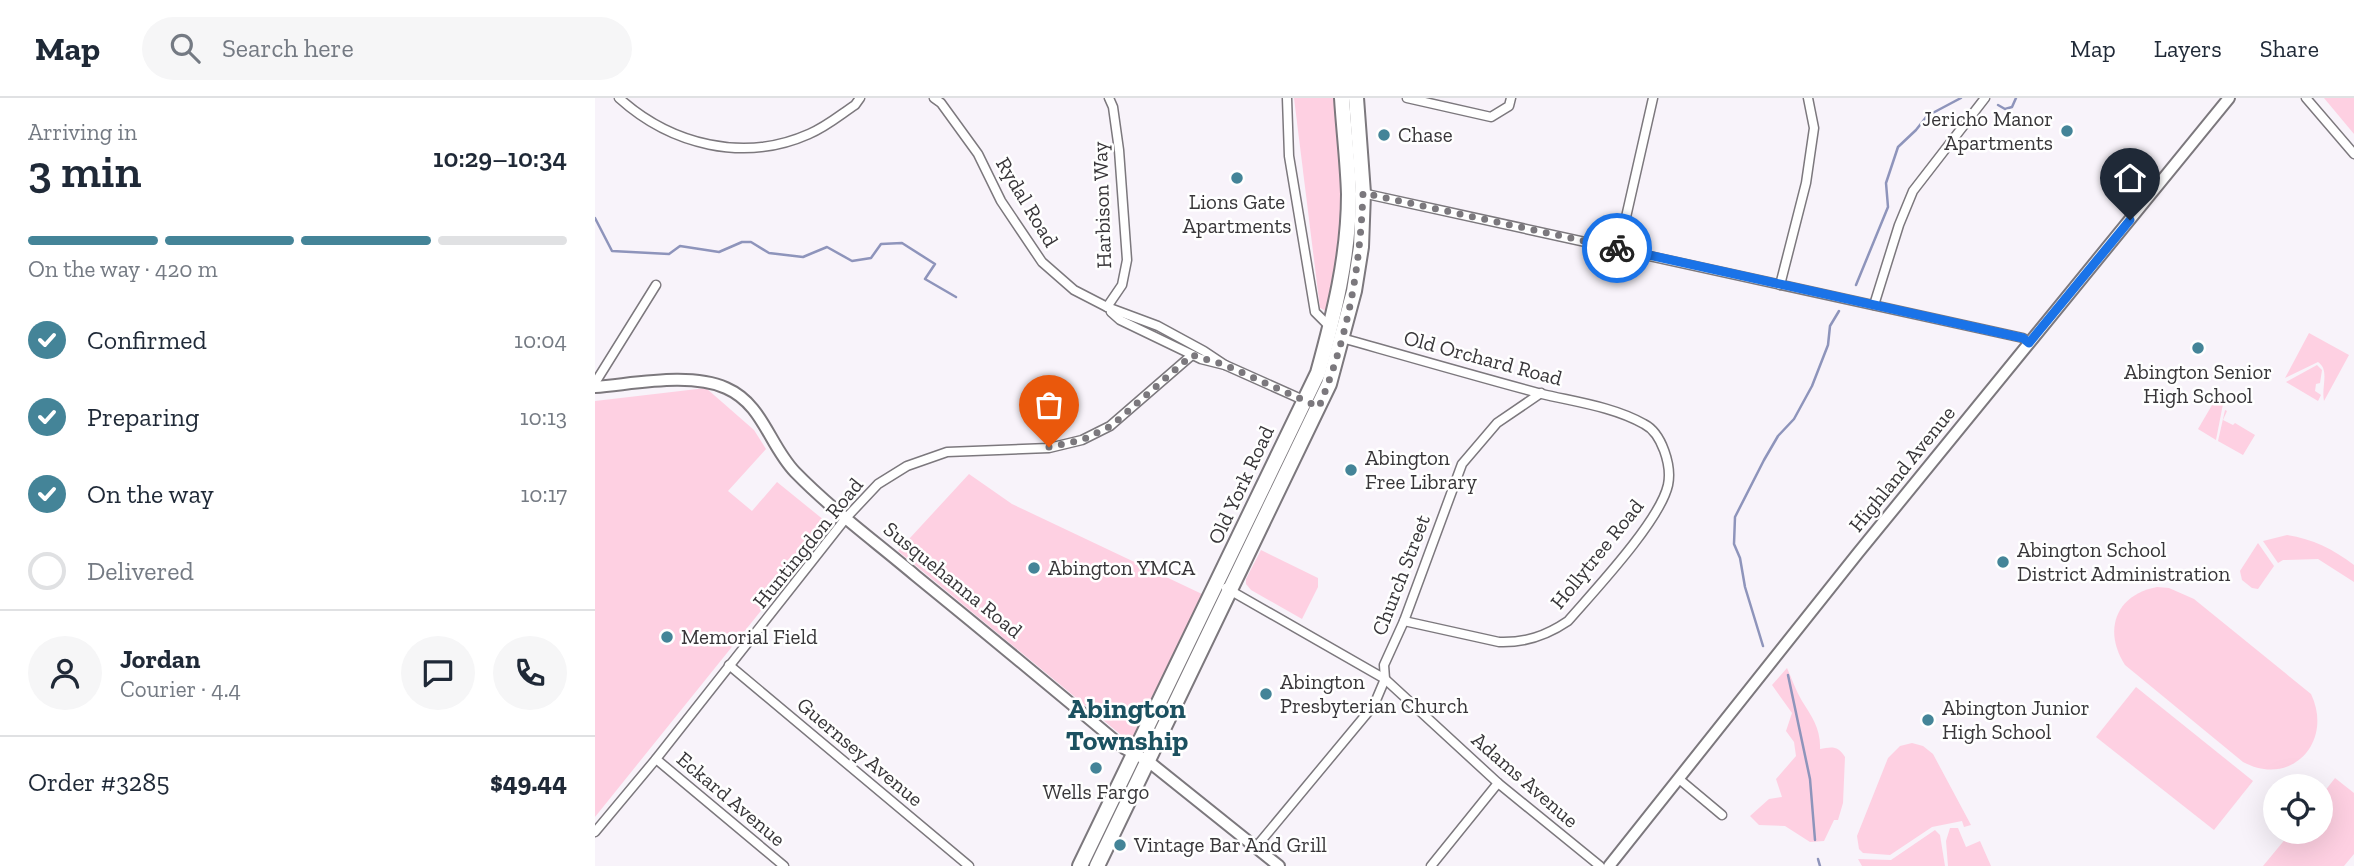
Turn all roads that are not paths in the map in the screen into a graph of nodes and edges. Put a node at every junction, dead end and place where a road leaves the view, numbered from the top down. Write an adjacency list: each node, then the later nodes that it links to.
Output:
1 (619, 98): 2 (street)
2 (860, 98)
3 (934, 98): 21 (street, Rydal Road)
4 (1109, 98): 21 (street, Harbison Way)
5 (1287, 98): 23 (street)
6 (1342, 98): 16 (highway, Old York Road)
7 (1356, 98): 16 (highway, Old York Road)
8 (1407, 98): 9 (street)
9 (1511, 98)
10 (1653, 98): 17 (street)
11 (1808, 98): 19 (street)
12 (1985, 98): 20 (street)
13 (2229, 98): 25 (street, Highland Avenue)
14 (2306, 98): 15 (street)
15 (2354, 154)
16 (1356, 194): 17 (street); 23 (highway, Old York Road)
17 (1619, 248): 19 (street)
18 (656, 285): 28 (street)
19 (1780, 285): 20 (street)
20 (1874, 305): 25 (street)
21 (1107, 307): 22 (street, Rydal Road); 24 (street, Rydal Road)
22 (1171, 332): 24 (street); 27 (street, Rydal Road)
23 (1337, 333): 29 (street, Old Orchard Road); 30 (highway, Old York Road); 31 (highway, Old York Road)
24 (1165, 342): 26 (street, Rydal Road)
25 (2029, 343): 40 (street, Highland Avenue)
26 (1192, 355): 27 (street, Rydal Road); 33 (street, Huntingdon Road)
27 (1225, 365): 30 (street, Rydal Road)
28 (595, 385): 33 (street, Susquehanna Road)
29 (1541, 393): 32 (street, Old Orchard Road); 35 (street, Church Street)
30 (1305, 401): 31 (street, Rydal Road); 34 (highway, Old York Road)
31 (1319, 407): 34 (highway, Old York Road)
32 (1614, 411): 35 (street, Hollytree Road)
33 (846, 518): 36 (street, Huntingdon Road); 38 (street, Susquehanna Road)
34 (1224, 587): 37 (street, Adams Avenue); 38 (highway, Old York Road)
35 (1404, 621): 37 (street, Church Street)
36 (729, 665): 39 (street, Huntingdon Road); 46 (street, Guernsey Avenue)
37 (1385, 679): 41 (street, Adams Avenue); 44 (street, Church Street)
38 (1142, 757): 44 (street, Susquehanna Road); 47 (highway, Old York Road); 48 (highway, Old York Road)
39 (656, 759): 43 (street, Huntingdon Road); 45 (street, Eckard Avenue)
40 (1679, 779): 42 (street); 52 (street, Highland Avenue)
41 (1498, 783): 50 (street); 51 (street, Adams Avenue)
42 (1722, 816)
43 (595, 832)
44 (1256, 847): 49 (street, Susquehanna Road)
45 (784, 866)
46 (969, 866)
47 (1080, 866)
48 (1097, 866)
49 (1279, 866)
50 (1431, 866)
51 (1600, 866)
52 (1609, 866)

